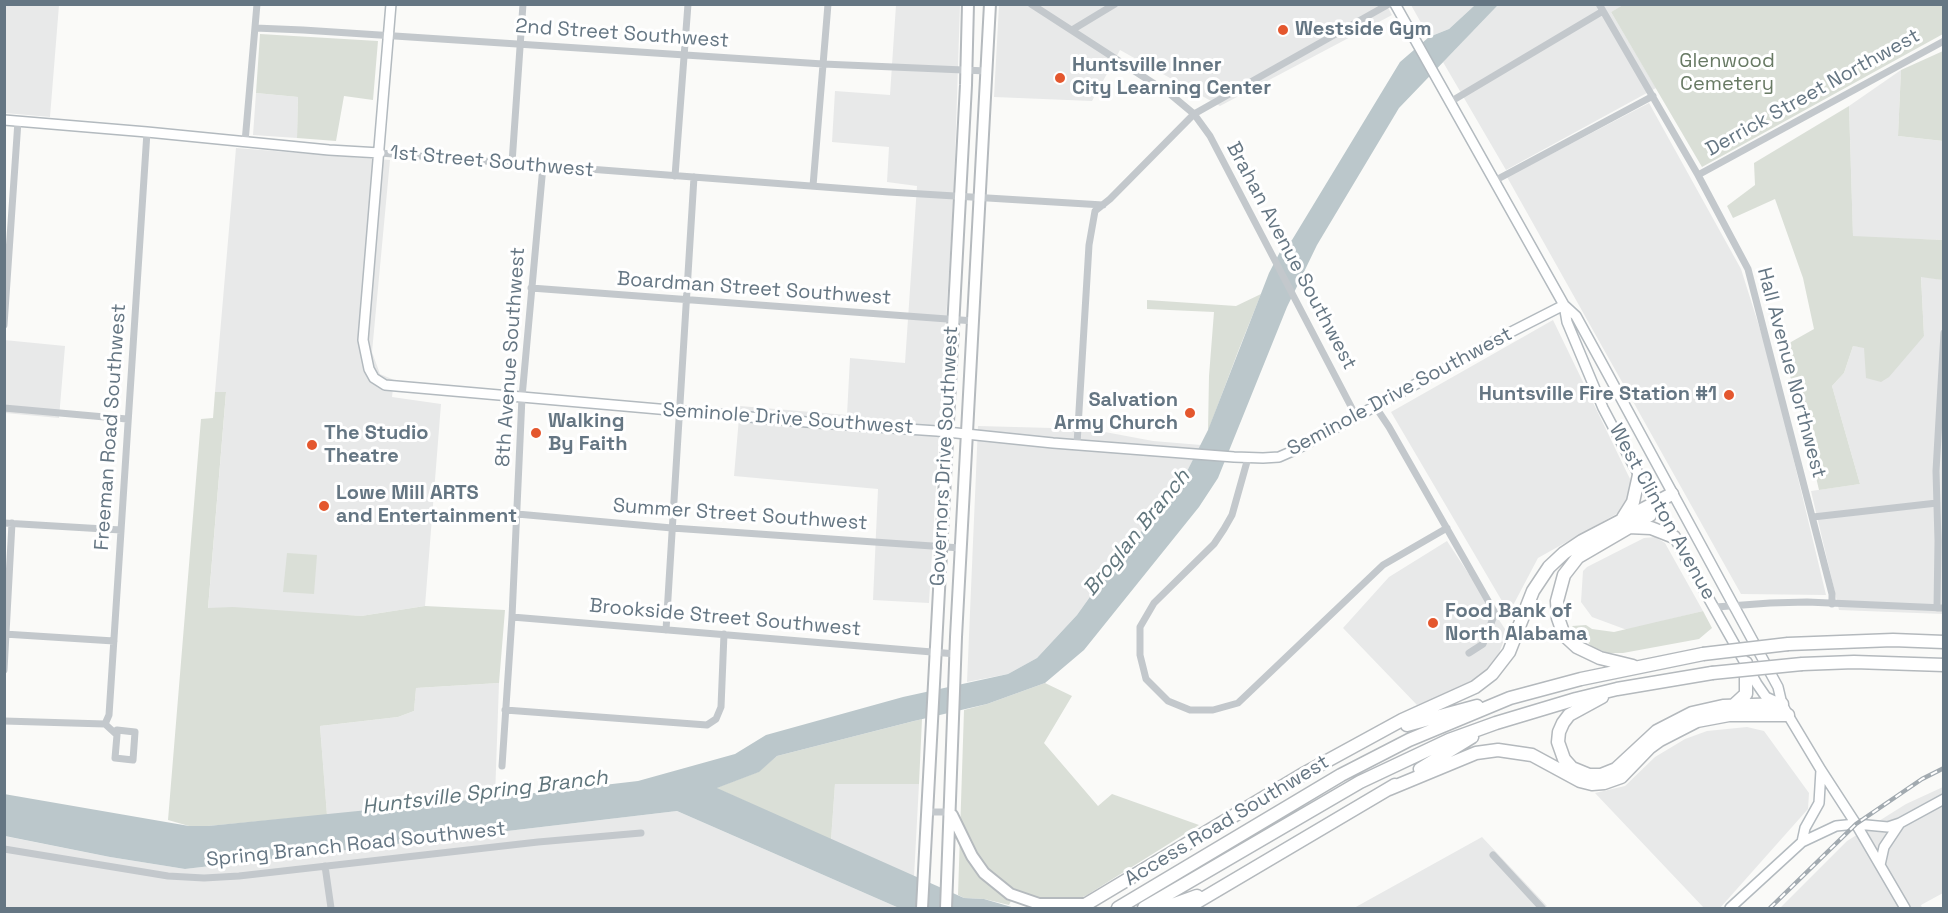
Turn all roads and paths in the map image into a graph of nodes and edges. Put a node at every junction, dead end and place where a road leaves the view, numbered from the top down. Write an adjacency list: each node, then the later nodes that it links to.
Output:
1 (257, 4): 13 (street)
2 (391, 4): 15 (street)
3 (523, 4): 17 (street)
4 (688, 4): 18 (street)
5 (828, 4): 19 (street)
6 (968, 4): 20 (main road, Governors Drive Southwest)
7 (990, 4): 21 (main road, Governors Drive Southwest)
8 (1031, 4): 14 (street, Brahan Avenue Southwest)
9 (1115, 4): 14 (street)
10 (1389, 4): 24 (street)
11 (1395, 4): 23 (street, West Clinton Avenue)
12 (1601, 8): 22 (street, Hall Avenue Northwest); 23 (street)
13 (255, 28): 15 (street, 2nd Street Southwest); 28 (street)
14 (1072, 30): 24 (street, Brahan Avenue Southwest)
15 (389, 35): 17 (street, 2nd Street Southwest); 29 (street)
16 (1944, 41): 32 (street, Derrick Street Northwest)
17 (520, 45): 18 (street, 2nd Street Southwest); 30 (street)
18 (685, 56): 19 (street, 2nd Street Southwest); 33 (street)
19 (823, 64): 20 (street, 2nd Street Southwest); 36 (street)
20 (966, 70): 21 (street, 2nd Street Southwest); 37 (main road, Governors Drive Southwest)
21 (987, 71): 38 (main road, Governors Drive Southwest)
22 (1653, 96): 32 (street, Hall Avenue Northwest); 35 (street)
23 (1450, 102): 35 (street, West Clinton Avenue)
24 (1194, 114): 39 (street); 51 (street, Brahan Avenue Southwest)
25 (4, 120): 26 (street, 1st Street Southwest)
26 (18, 121): 27 (street, 1st Street Southwest); 45 (street)
27 (147, 132): 28 (street, 1st Street Southwest); 52 (street, Freeman Road Southwest)
28 (245, 142): 29 (street, 1st Street Southwest)
29 (380, 153): 30 (street, 1st Street Southwest); 47 (street, Seminole Drive Southwest)
30 (512, 163): 31 (street, 1st Street Southwest)
31 (543, 166): 33 (street, 1st Street Southwest); 40 (street, 8th Avenue Southwest)
32 (1698, 175): 63 (street, Hall Avenue Northwest)
33 (675, 176): 34 (street, 1st Street Southwest)
34 (694, 177): 36 (street, 1st Street Southwest); 41 (street)
35 (1496, 180): 42 (street, West Clinton Avenue)
36 (813, 186): 37 (street, 1st Street Southwest)
37 (960, 196): 38 (street, 1st Street Southwest); 43 (main road, Governors Drive Southwest)
38 (981, 198): 39 (street, 1st Street Southwest); 44 (main road, Governors Drive Southwest)
39 (1102, 205): 55 (street)
40 (531, 288): 41 (street, Boardman Street Southwest); 47 (street, 8th Avenue Southwest)
41 (686, 300): 43 (street, Boardman Street Southwest); 50 (street)
42 (1564, 305): 48 (street, Seminole Drive Southwest); 58 (street, West Clinton Avenue); 59 (street, West Clinton Avenue)
43 (952, 320): 44 (street, Boardman Street Southwest); 53 (main road, Governors Drive Southwest)
44 (974, 321): 54 (main road, Governors Drive Southwest)
45 (4, 325)
46 (1944, 333): 57 (street)
47 (522, 397): 50 (street, Seminole Drive Southwest); 62 (street, 8th Avenue Southwest)
48 (1374, 406): 51 (street, Seminole Drive Southwest); 67 (street)
49 (4, 408): 52 (street)
50 (679, 411): 53 (street, Seminole Drive Southwest); 66 (street)
51 (1356, 416): 56 (street, Seminole Drive Southwest)
52 (127, 419): 68 (street, Freeman Road Southwest)
53 (947, 432): 54 (street, Seminole Drive Southwest); 70 (main road, Governors Drive Southwest)
54 (967, 433): 55 (street, Seminole Drive Southwest); 71 (main road, Governors Drive Southwest)
55 (1077, 444): 56 (street, Seminole Drive Southwest)
56 (1248, 458): 67 (street)
57 (1940, 471): 60 (street)
58 (1640, 475): 61 (street, West Clinton Avenue); 65 (highway)
59 (1674, 497): 61 (highway); 73 (street, West Clinton Avenue)
60 (1936, 503): 63 (street); 75 (street)
61 (1657, 506): 65 (highway); 69 (street, West Clinton Avenue)
62 (516, 514): 66 (street, Summer Street Southwest); 76 (street, 8th Avenue Southwest)
63 (1813, 518): 72 (street, Hall Avenue Northwest)
64 (8, 523): 68 (street); 78 (street)
65 (1624, 524): 69 (highway); 87 (highway); 98 (highway)
66 (672, 528): 70 (street, Summer Street Southwest); 77 (street)
67 (1447, 528): 83 (street)
68 (121, 531): 80 (street, Freeman Road Southwest)
69 (1674, 537): 74 (street, West Clinton Avenue)
70 (940, 546): 71 (street, Summer Street Southwest); 82 (main road, Governors Drive Southwest)
71 (961, 548): 84 (main road, Governors Drive Southwest)
72 (1832, 604): 73 (street); 75 (street)
73 (1734, 606): 74 (street); 92 (street, West Clinton Avenue)
74 (1716, 608): 85 (street, West Clinton Avenue)
75 (1940, 608)
76 (512, 618): 77 (street, Brookside Street Southwest); 93 (street, 8th Avenue Southwest)
77 (666, 630): 79 (street, Brookside Street Southwest)
78 (5, 634): 80 (street); 88 (street)
79 (724, 634): 82 (street, Brookside Street Southwest); 93 (street)
80 (114, 641): 96 (street, Freeman Road Southwest)
81 (1944, 642): 87 (highway, bridge)
82 (935, 651): 84 (street, Brookside Street Southwest); 103 (main road, Governors Drive Southwest)
83 (1469, 653)
84 (956, 654): 104 (main road, Governors Drive Southwest)
85 (1746, 663): 91 (highway); 92 (street, West Clinton Avenue)
86 (1944, 665): 89 (highway, bridge)
87 (1637, 667): 90 (highway)
88 (4, 670)
89 (1617, 688): 91 (highway); 95 (highway)
90 (1510, 699): 98 (highway); 118 (highway)
91 (1734, 705): 92 (highway)
92 (1785, 709): 100 (street, West Clinton Avenue); 101 (highway)
93 (506, 710): 99 (street, 8th Avenue Southwest)
94 (4, 721): 96 (street)
95 (1496, 723): 101 (highway); 119 (highway)
96 (105, 724): 97 (street)
97 (117, 735): 97 (street)
98 (1375, 735): 114 (highway, Access Road Southwest)
99 (502, 766)
100 (1821, 770): 106 (street, West Clinton Avenue); 108 (street)
101 (1389, 789): 113 (highway)
102 (1944, 799): 105 (street)
103 (927, 812): 104 (street); 116 (main road, Governors Drive Southwest)
104 (950, 812): 114 (main road); 117 (main road, Governors Drive Southwest)
105 (1900, 823): 106 (street); 111 (street)
106 (1856, 824): 108 (street); 111 (street, West Clinton Avenue)
107 (641, 833): 112 (street, Spring Branch Road Southwest)
108 (1802, 842): 123 (street)
109 (4, 849): 112 (street, Spring Branch Road Southwest)
110 (1493, 855): 122 (street)
111 (1880, 865): 124 (street, West Clinton Avenue)
112 (325, 866): 115 (street)
113 (1229, 882): 120 (highway); 121 (highway)
114 (1084, 906)
115 (331, 909)
116 (922, 909)
117 (946, 909)
118 (1118, 909)
119 (1144, 909)
120 (1164, 909)
121 (1187, 909)
122 (1542, 909)
123 (1730, 909)
124 (1905, 909)

